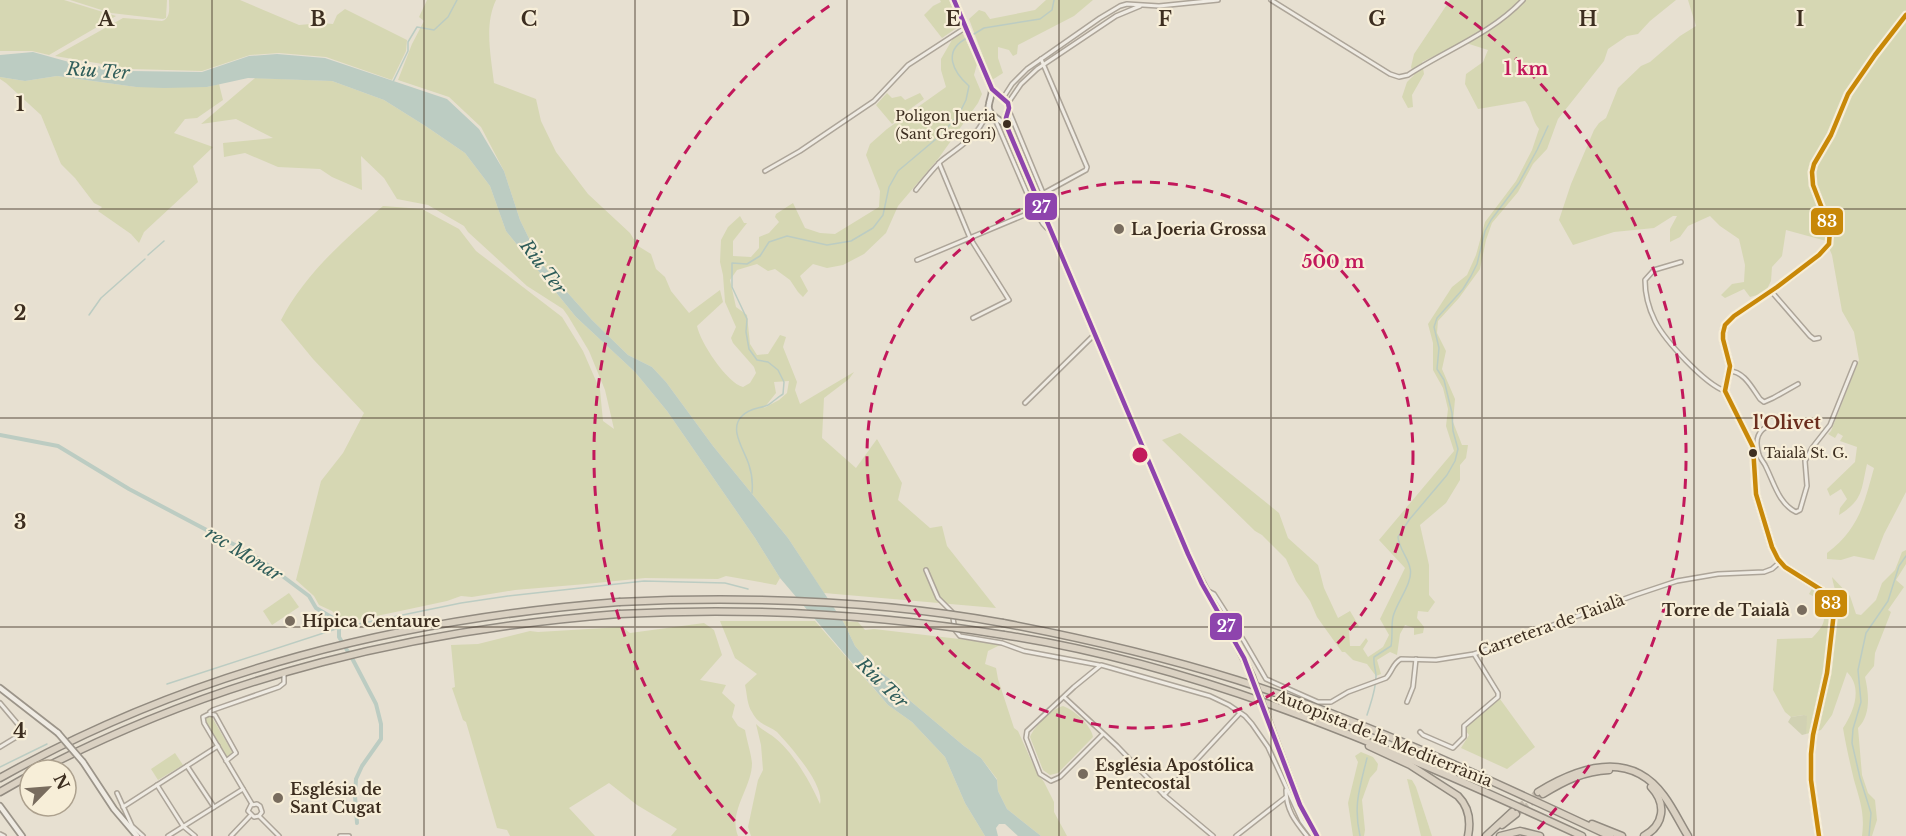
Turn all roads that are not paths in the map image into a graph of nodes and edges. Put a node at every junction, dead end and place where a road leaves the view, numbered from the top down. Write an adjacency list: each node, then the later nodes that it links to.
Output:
1 (954, 0): 9 (street)
2 (1218, 0): 6 (street)
3 (1271, 0): 4 (street)
4 (1523, 0)
5 (1124, 4): 6 (street); 7 (street); 10 (street)
6 (1140, 6): 7 (street)
7 (1127, 11): 11 (street)
8 (1906, 15): 29 (street)
9 (966, 29): 12 (street); 22 (street)
10 (1041, 59): 11 (street); 13 (street)
11 (1044, 65): 15 (street); 24 (street)
12 (992, 89): 13 (street); 14 (street)
13 (1001, 97): 14 (street); 15 (street)
14 (991, 101): 16 (street)
15 (1008, 103): 17 (street)
16 (988, 108): 18 (street); 19 (street)
17 (1008, 112): 18 (street); 20 (street); 24 (street)
18 (996, 117): 19 (street); 20 (street); 25 (street)
19 (984, 122): 21 (street)
20 (1007, 127): 25 (street)
21 (939, 163): 23 (street); 26 (street)
22 (765, 171)
23 (916, 190)
24 (1044, 193): 25 (street)
25 (1039, 209): 26 (street); 31 (street)
26 (970, 238): 27 (street); 30 (street)
27 (917, 260)
28 (1681, 262): 36 (street)
29 (1771, 291): 32 (street); 34 (street)
30 (973, 318)
31 (1095, 334): 37 (street); 42 (street)
32 (1819, 338)
33 (1855, 363): 39 (street)
34 (1729, 371): 35 (street); 36 (street)
35 (1798, 384)
36 (1725, 391): 39 (street)
37 (1025, 403)
38 (1766, 427): 39 (street)
39 (1758, 457): 40 (street)
40 (1780, 562): 43 (street, Carretera de Taialà); 102 (street)
41 (926, 570): 45 (street)
42 (1206, 590): 44 (street, Carretera de Taialà); 91 (street, bridge)
43 (1474, 654): 44 (street, Carretera de Taialà); 53 (street)
44 (1416, 659): 49 (street)
45 (1101, 665): 48 (street); 51 (street)
46 (284, 675): 52 (street)
47 (0, 688): 80 (street, bridge)
48 (1064, 697): 54 (street); 54 (street)
49 (1407, 702)
50 (0, 703): 57 (street)
51 (1240, 713): 67 (street); 68 (street)
52 (209, 714): 56 (street); 59 (street)
53 (1420, 732)
54 (1103, 734): 67 (street)
55 (1354, 736): 58 (highway, Autopista de la Mediterrània, bridge); 92 (highway); 97 (highway, Autopista de la Mediterrània)
56 (218, 746): 59 (street); 60 (street)
57 (0, 747)
58 (64, 758)
59 (226, 761): 64 (street)
60 (187, 766): 63 (street); 72 (street)
61 (0, 778): 73 (highway, Autopista de la Mediterrània, bridge)
62 (18, 782): 65 (highway)
63 (157, 785): 71 (street); 76 (street)
64 (243, 789): 69 (street); 72 (street)
65 (0, 792)
66 (117, 793): 71 (street)
67 (1164, 795): 88 (street)
68 (1288, 796): 89 (street); 90 (street); 91 (street)
69 (252, 804): 74 (street); 75 (street)
70 (0, 806): 79 (street)
71 (123, 807): 81 (street)
72 (214, 807): 76 (street)
73 (1554, 810): 98 (highway, Autopista de la Mediterrània); 99 (highway)
74 (251, 815): 75 (street); 84 (street)
75 (259, 816): 85 (street)
76 (183, 826): 82 (street); 83 (street)
77 (0, 834): 78 (street)
78 (4, 836)
79 (22, 836)
80 (137, 836)
81 (143, 836)
82 (168, 836)
83 (195, 836)
84 (231, 836)
85 (277, 836)
86 (340, 836): 87 (street)
87 (350, 836)
88 (1213, 836)
89 (1236, 836)
90 (1307, 836)
91 (1315, 836)
92 (1468, 836)
93 (1486, 836): 94 (highway)
94 (1491, 836)
95 (1500, 836): 96 (highway)
96 (1540, 836)
97 (1582, 836)
98 (1610, 836)
99 (1622, 836)
100 (1644, 836): 101 (highway)
101 (1688, 836)
102 (1819, 836)

